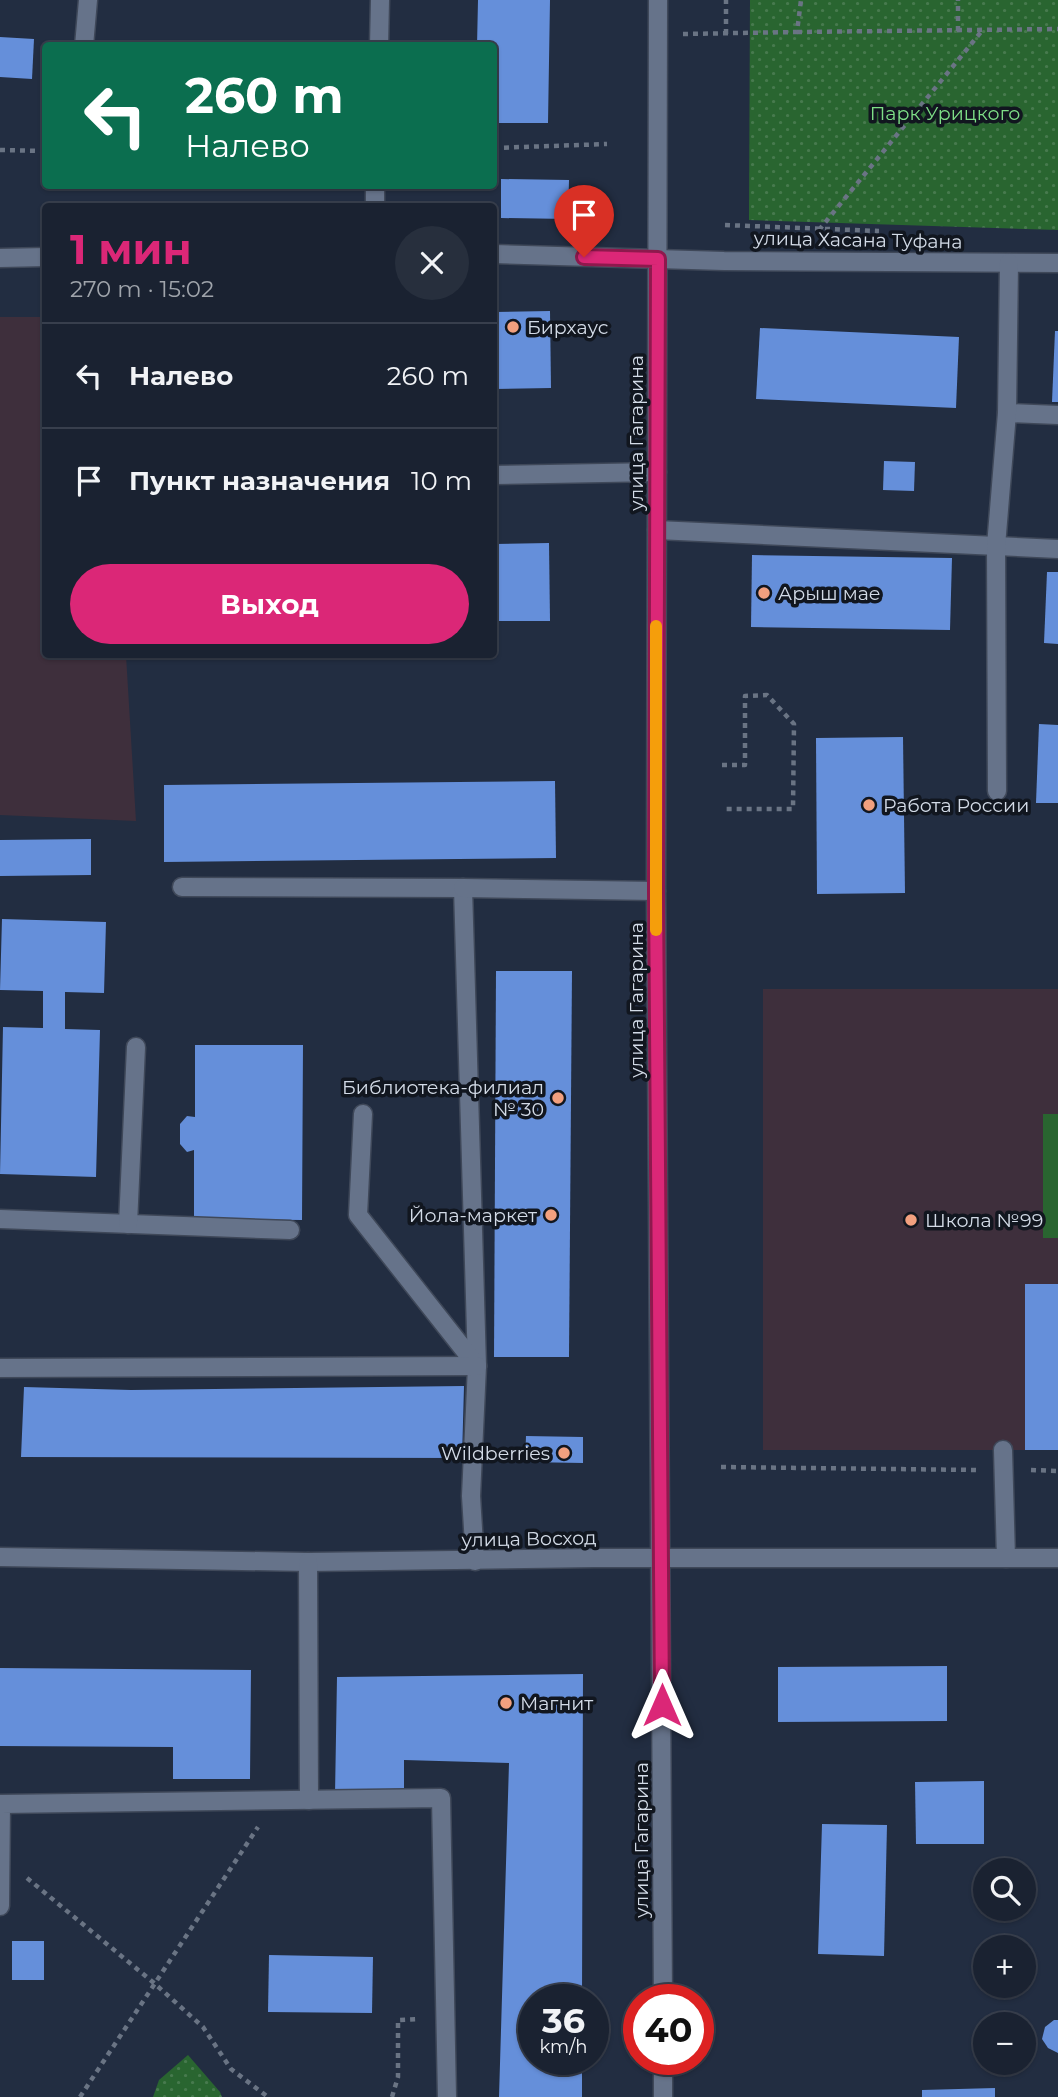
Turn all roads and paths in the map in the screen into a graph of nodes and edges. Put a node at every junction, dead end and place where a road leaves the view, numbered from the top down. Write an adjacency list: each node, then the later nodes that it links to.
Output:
1 (88, 0): 13 (street)
2 (380, 0): 14 (street)
3 (658, 0): 11 (street, улица Гагарина)
4 (726, 0): 12 (path)
5 (801, 0): 9 (path)
6 (958, 0): 10 (path)
7 (1058, 29): 8 (path)
8 (982, 31): 10 (path); 19 (path)
9 (797, 32): 10 (path); 12 (path)
10 (958, 32)
11 (657, 34): 12 (path); 23 (street, улица Гагарина)
12 (726, 34)
13 (84, 42)
14 (379, 42)
15 (607, 144): 16 (path)
16 (497, 148)
17 (0, 150): 18 (path)
18 (42, 151)
19 (819, 230)
20 (497, 254): 23 (street, улица Хасана Туфана)
21 (42, 257): 22 (street)
22 (0, 258)
23 (658, 259): 24 (street, улица Хасана Туфана); 28 (street, улица Гагарина)
24 (1009, 263): 25 (street, улица Хасана Туфана); 26 (street)
25 (1058, 263)
26 (1006, 413): 27 (street); 31 (street)
27 (1058, 415)
28 (657, 472): 29 (street); 30 (street, улица Гагарина)
29 (497, 475)
30 (657, 530): 31 (street); 38 (street, улица Гагарина)
31 (996, 546): 32 (street); 34 (street)
32 (1058, 549)
33 (722, 765): 35 (path)
34 (997, 791)
35 (722, 809)
36 (182, 887): 37 (street)
37 (463, 888): 38 (street); 44 (street)
38 (656, 891): 51 (street, улица Гагарина)
39 (136, 1047): 42 (street)
40 (363, 1114): 44 (street)
41 (0, 1219): 42 (street)
42 (128, 1224): 43 (street)
43 (290, 1230)
44 (477, 1366): 45 (street); 54 (street)
45 (0, 1368)
46 (1003, 1450): 48 (street)
47 (721, 1467): 48 (path)
48 (1003, 1470): 49 (path); 52 (street)
49 (1058, 1471)
50 (0, 1557): 55 (street, улица Восход)
51 (660, 1558): 52 (street, улица Восход); 54 (street, улица Восход); 62 (street, улица Гагарина)
52 (1006, 1558): 53 (street, улица Восход)
53 (1058, 1558)
54 (475, 1560): 55 (street, улица Восход)
55 (308, 1562): 57 (street)
56 (276, 1800): 57 (street); 58 (street); 61 (path)
57 (309, 1800): 63 (street)
58 (1, 1804): 59 (street)
59 (2, 1857): 60 (street); 61 (path)
60 (0, 1906)
61 (154, 1983): 65 (path); 66 (path)
62 (663, 1984)
63 (446, 2018): 67 (path); 68 (street)
64 (663, 2075): 69 (street)
65 (80, 2097)
66 (268, 2097)
67 (392, 2097)
68 (447, 2097)
69 (663, 2097)

